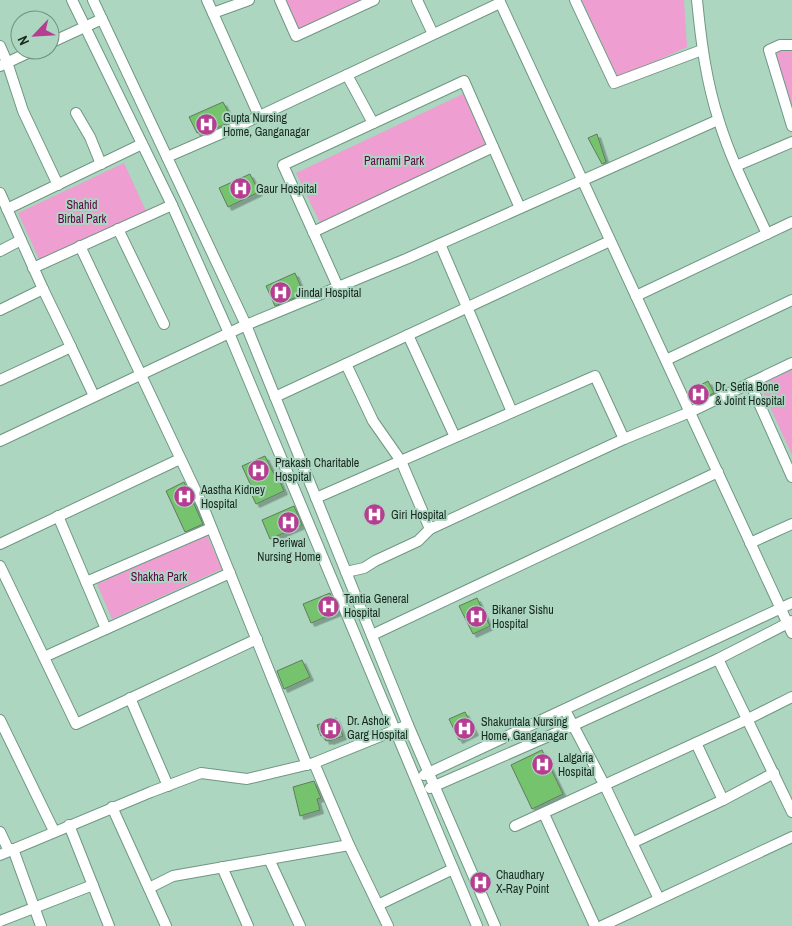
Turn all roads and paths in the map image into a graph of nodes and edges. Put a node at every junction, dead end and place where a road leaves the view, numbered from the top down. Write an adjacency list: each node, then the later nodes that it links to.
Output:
1 (72, 0): 13 (street)
2 (93, 0): 12 (street)
3 (207, 0): 11 (street)
4 (249, 0): 11 (street)
5 (280, 0): 6 (street)
6 (374, 0)
7 (417, 0): 14 (street)
8 (575, 0): 18 (street)
9 (697, 0): 18 (street)
10 (499, 2): 14 (street); 32 (street)
11 (213, 13): 22 (street)
12 (102, 19): 13 (street); 29 (street)
13 (84, 27): 15 (street); 27 (street)
14 (433, 34): 20 (street)
15 (60, 38)
16 (792, 44): 25 (street)
17 (0, 46): 19 (street)
18 (702, 50): 23 (street)
19 (4, 64): 33 (street)
20 (347, 74): 22 (street); 24 (street)
21 (76, 113): 30 (street)
22 (259, 116): 29 (street)
23 (718, 120): 31 (street); 32 (street)
24 (373, 123): 28 (street); 40 (street)
25 (792, 126)
26 (792, 142): 31 (street)
27 (142, 144): 30 (street); 35 (street)
28 (493, 147): 36 (street); 40 (street)
29 (167, 157): 55 (street)
30 (102, 164): 33 (street)
31 (736, 166): 41 (street)
32 (583, 180): 36 (street); 43 (street)
33 (58, 185): 37 (street)
34 (0, 193): 37 (street)
35 (172, 205): 39 (street); 56 (street)
36 (520, 208): 44 (street)
37 (7, 209): 42 (street)
38 (792, 222): 41 (street)
39 (118, 229): 45 (street); 54 (street)
40 (313, 232): 48 (street)
41 (767, 234): 50 (street)
42 (21, 240): 46 (street); 47 (street)
43 (610, 240): 50 (street); 52 (street)
44 (440, 244): 48 (street); 52 (street)
45 (80, 246): 47 (street); 62 (street)
46 (0, 251)
47 (34, 268): 49 (street)
48 (338, 287): 55 (street)
49 (43, 289): 53 (street); 58 (street)
50 (636, 296): 59 (street)
51 (792, 300): 59 (street)
52 (467, 308): 57 (street); 67 (street)
53 (0, 310)
54 (164, 324)
55 (246, 325): 56 (street); 66 (street)
56 (229, 333): 62 (street); 102 (street)
57 (408, 335): 61 (street); 69 (street)
58 (71, 347): 63 (street); 65 (street)
59 (666, 360): 68 (street)
60 (792, 363): 64 (street)
61 (346, 364): 66 (street); 73 (street)
62 (140, 374): 65 (street); 72 (street)
63 (0, 380)
64 (750, 383): 68 (street); 74 (street)
65 (94, 396): 71 (street)
66 (275, 397): 76 (street)
67 (512, 412): 69 (street); 70 (street)
68 (690, 412): 70 (street); 75 (street)
69 (455, 437): 73 (street)
70 (624, 439): 80 (street)
71 (0, 440)
72 (180, 459): 77 (street); 79 (street)
73 (401, 460): 76 (street); 80 (street)
74 (791, 471)
75 (718, 472): 81 (street); 91 (street)
76 (316, 498): 84 (street)
77 (58, 516): 82 (street); 86 (street)
78 (792, 524): 81 (street)
79 (212, 528): 85 (street); 86 (street)
80 (430, 528): 84 (street)
81 (750, 543): 88 (street)
82 (0, 544)
83 (0, 566): 93 (street)
84 (346, 572): 91 (street)
85 (230, 573): 90 (street); 92 (street)
86 (86, 582): 90 (street)
87 (792, 603): 88 (street)
88 (780, 609): 89 (street); 97 (street)
89 (790, 626): 94 (street)
90 (106, 629): 93 (street)
91 (372, 636): 100 (street)
92 (256, 639): 96 (street); 104 (street)
93 (44, 657): 96 (street)
94 (718, 659): 98 (street); 101 (street)
95 (792, 697): 98 (street)
96 (130, 698): 108 (street)
97 (566, 710): 101 (street); 105 (street)
98 (748, 719): 103 (street); 106 (street)
99 (0, 720): 118 (street)
100 (408, 725): 102 (street); 105 (street)
101 (574, 725): 109 (street); 110 (street)
102 (394, 730): 104 (street); 107 (street)
103 (696, 743): 110 (street); 112 (street)
104 (310, 764): 108 (street); 122 (street)
105 (429, 773): 107 (street); 109 (street)
106 (774, 773): 112 (street); 114 (street)
107 (415, 780): 111 (street)
108 (168, 786): 113 (street)
109 (435, 786): 111 (street); 140 (street)
110 (605, 786): 115 (street); 121 (street)
111 (421, 793): 126 (street)
112 (723, 800): 121 (street)
113 (112, 807): 116 (street); 128 (street)
114 (792, 812)
115 (544, 814): 117 (street); 141 (street)
116 (69, 825): 118 (street); 127 (street)
117 (515, 826)
118 (54, 831): 123 (street)
119 (0, 832): 123 (street)
120 (792, 837): 129 (street)
121 (632, 843): 129 (street)
122 (349, 845): 124 (street); 130 (street)
123 (7, 852): 131 (street)
124 (269, 859): 125 (street); 137 (street)
125 (222, 867): 128 (street); 136 (street)
126 (453, 869): 130 (street); 139 (street)
127 (93, 885): 131 (street); 134 (street)
128 (149, 888): 135 (street)
129 (659, 900): 142 (street)
130 (378, 905): 138 (street)
131 (35, 908): 132 (street); 133 (street)
132 (0, 921)
133 (42, 926)
134 (109, 926)
135 (166, 926)
136 (248, 926)
137 (300, 926)
138 (388, 926)
139 (476, 926)
140 (495, 926)
141 (595, 926)
142 (602, 926)

